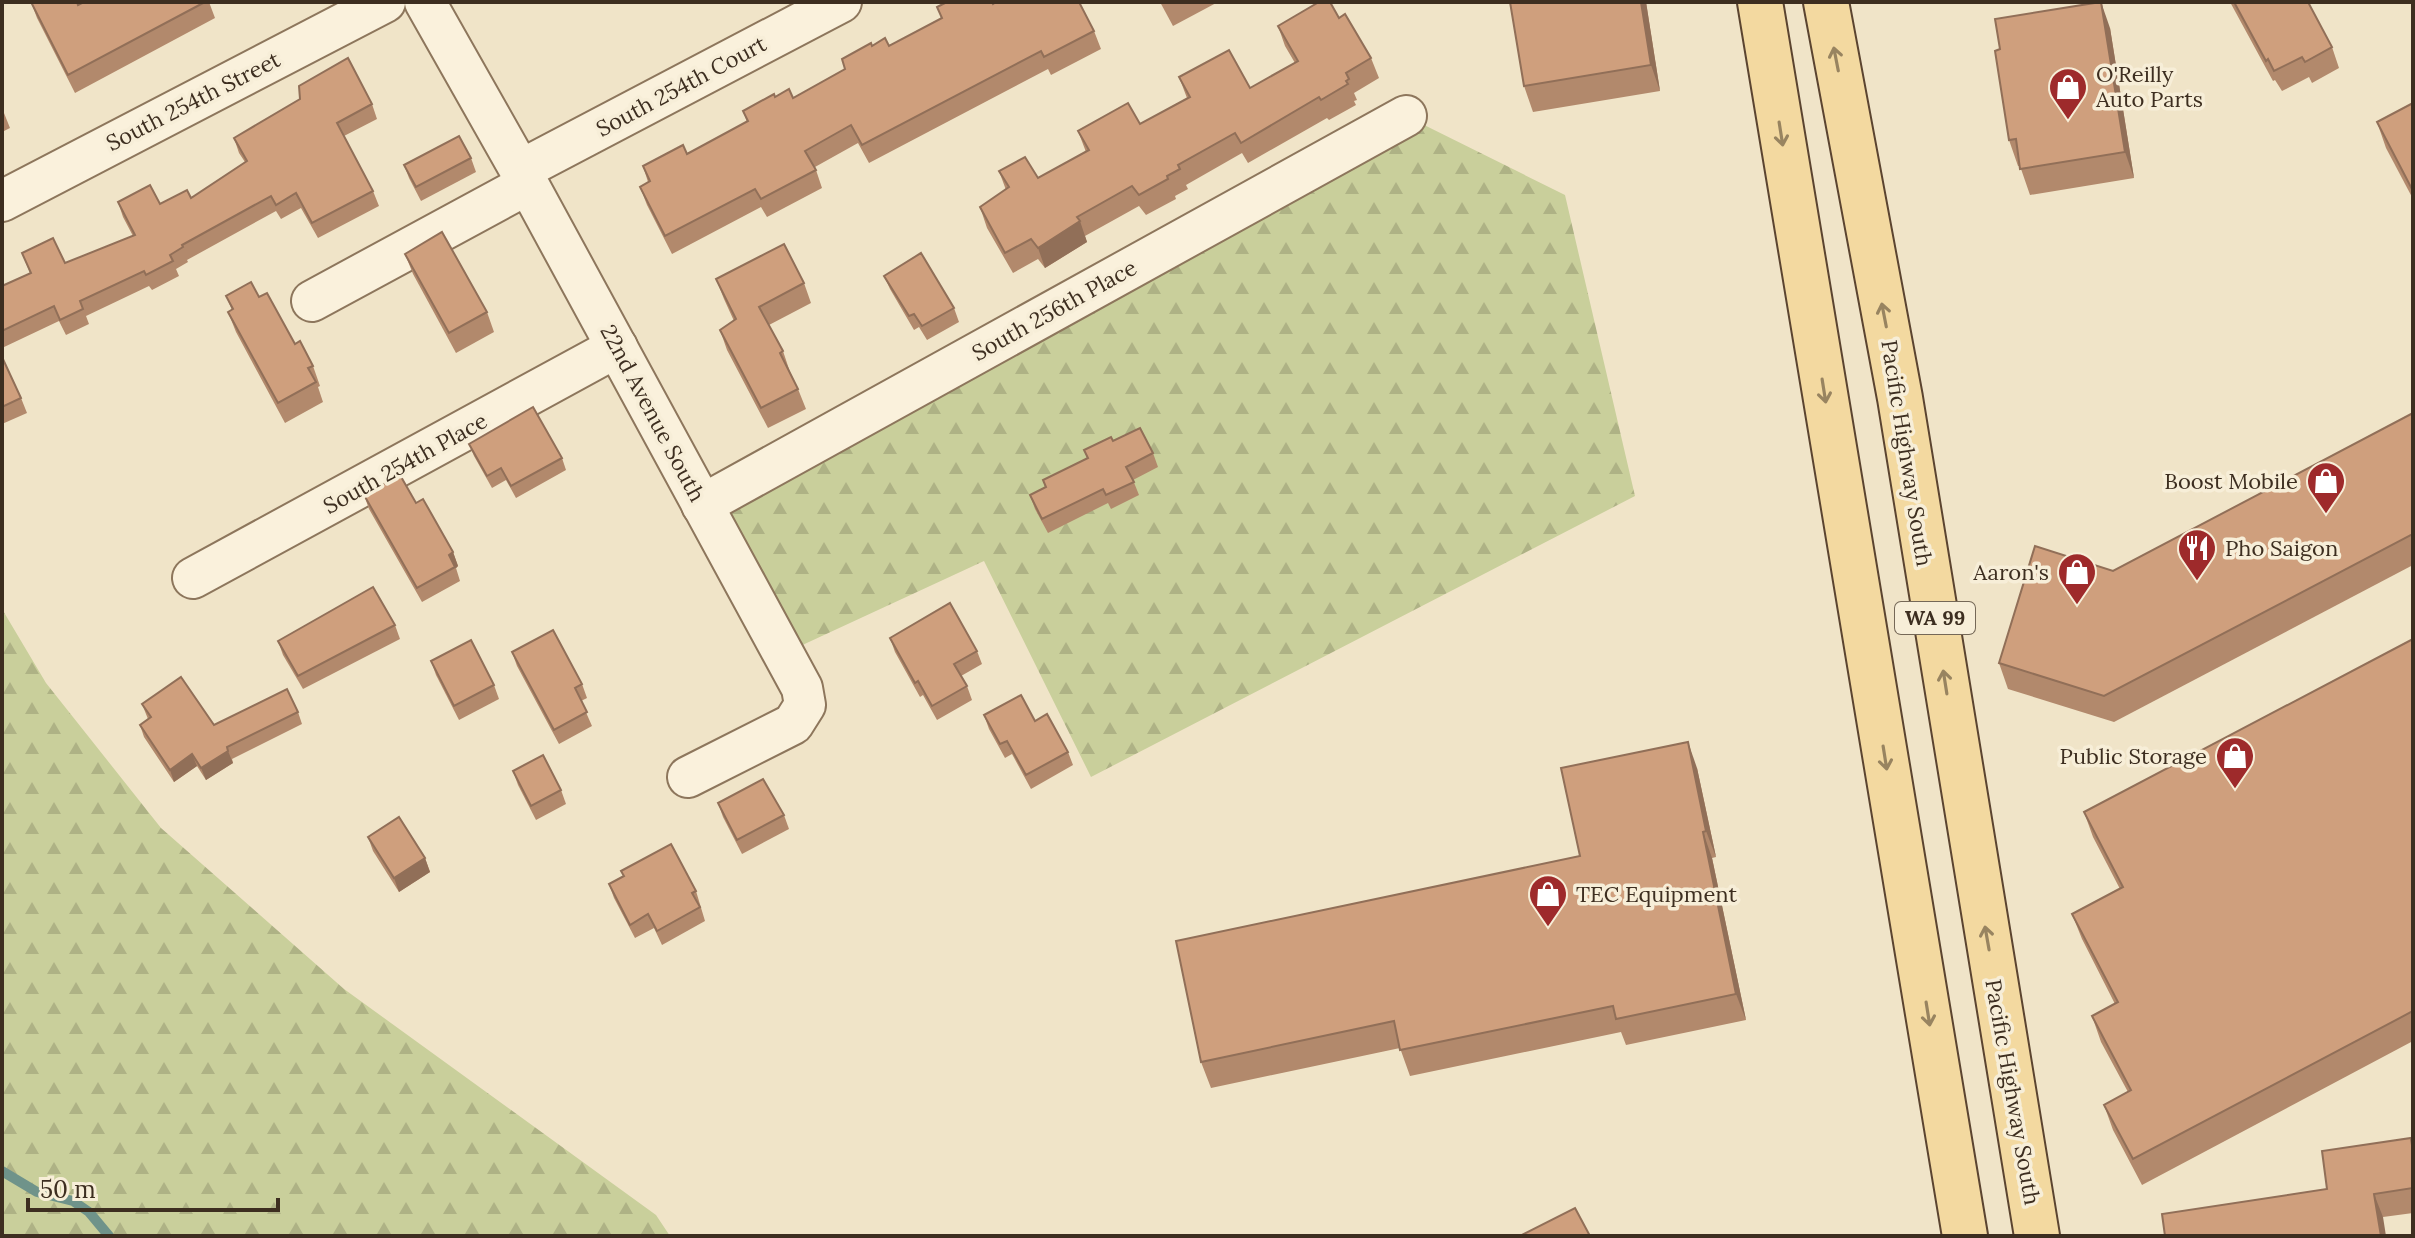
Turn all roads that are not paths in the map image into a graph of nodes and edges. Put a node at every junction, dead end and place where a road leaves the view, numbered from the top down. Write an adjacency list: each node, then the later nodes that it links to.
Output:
1 (385, 2): 8 (street, South 254th Street)
2 (425, 2): 7 (street, 22nd Avenue South)
3 (841, 2): 7 (street, South 254th Court)
4 (1760, 2): 14 (main road, WA 99, one-way to 14)
5 (1826, 2): 15 (main road, Pacific Highway South / WA 99, one-way to 5)
6 (1406, 116): 11 (street, South 256th Place)
7 (524, 177): 9 (street); 10 (street, 22nd Avenue South)
8 (2, 201)
9 (312, 301)
10 (617, 347): 11 (street, 22nd Avenue South); 12 (street, South 254th Place)
11 (702, 505): 13 (street, 22nd Avenue South)
12 (193, 578)
13 (688, 777)
14 (1965, 1236)
15 (2037, 1236)

